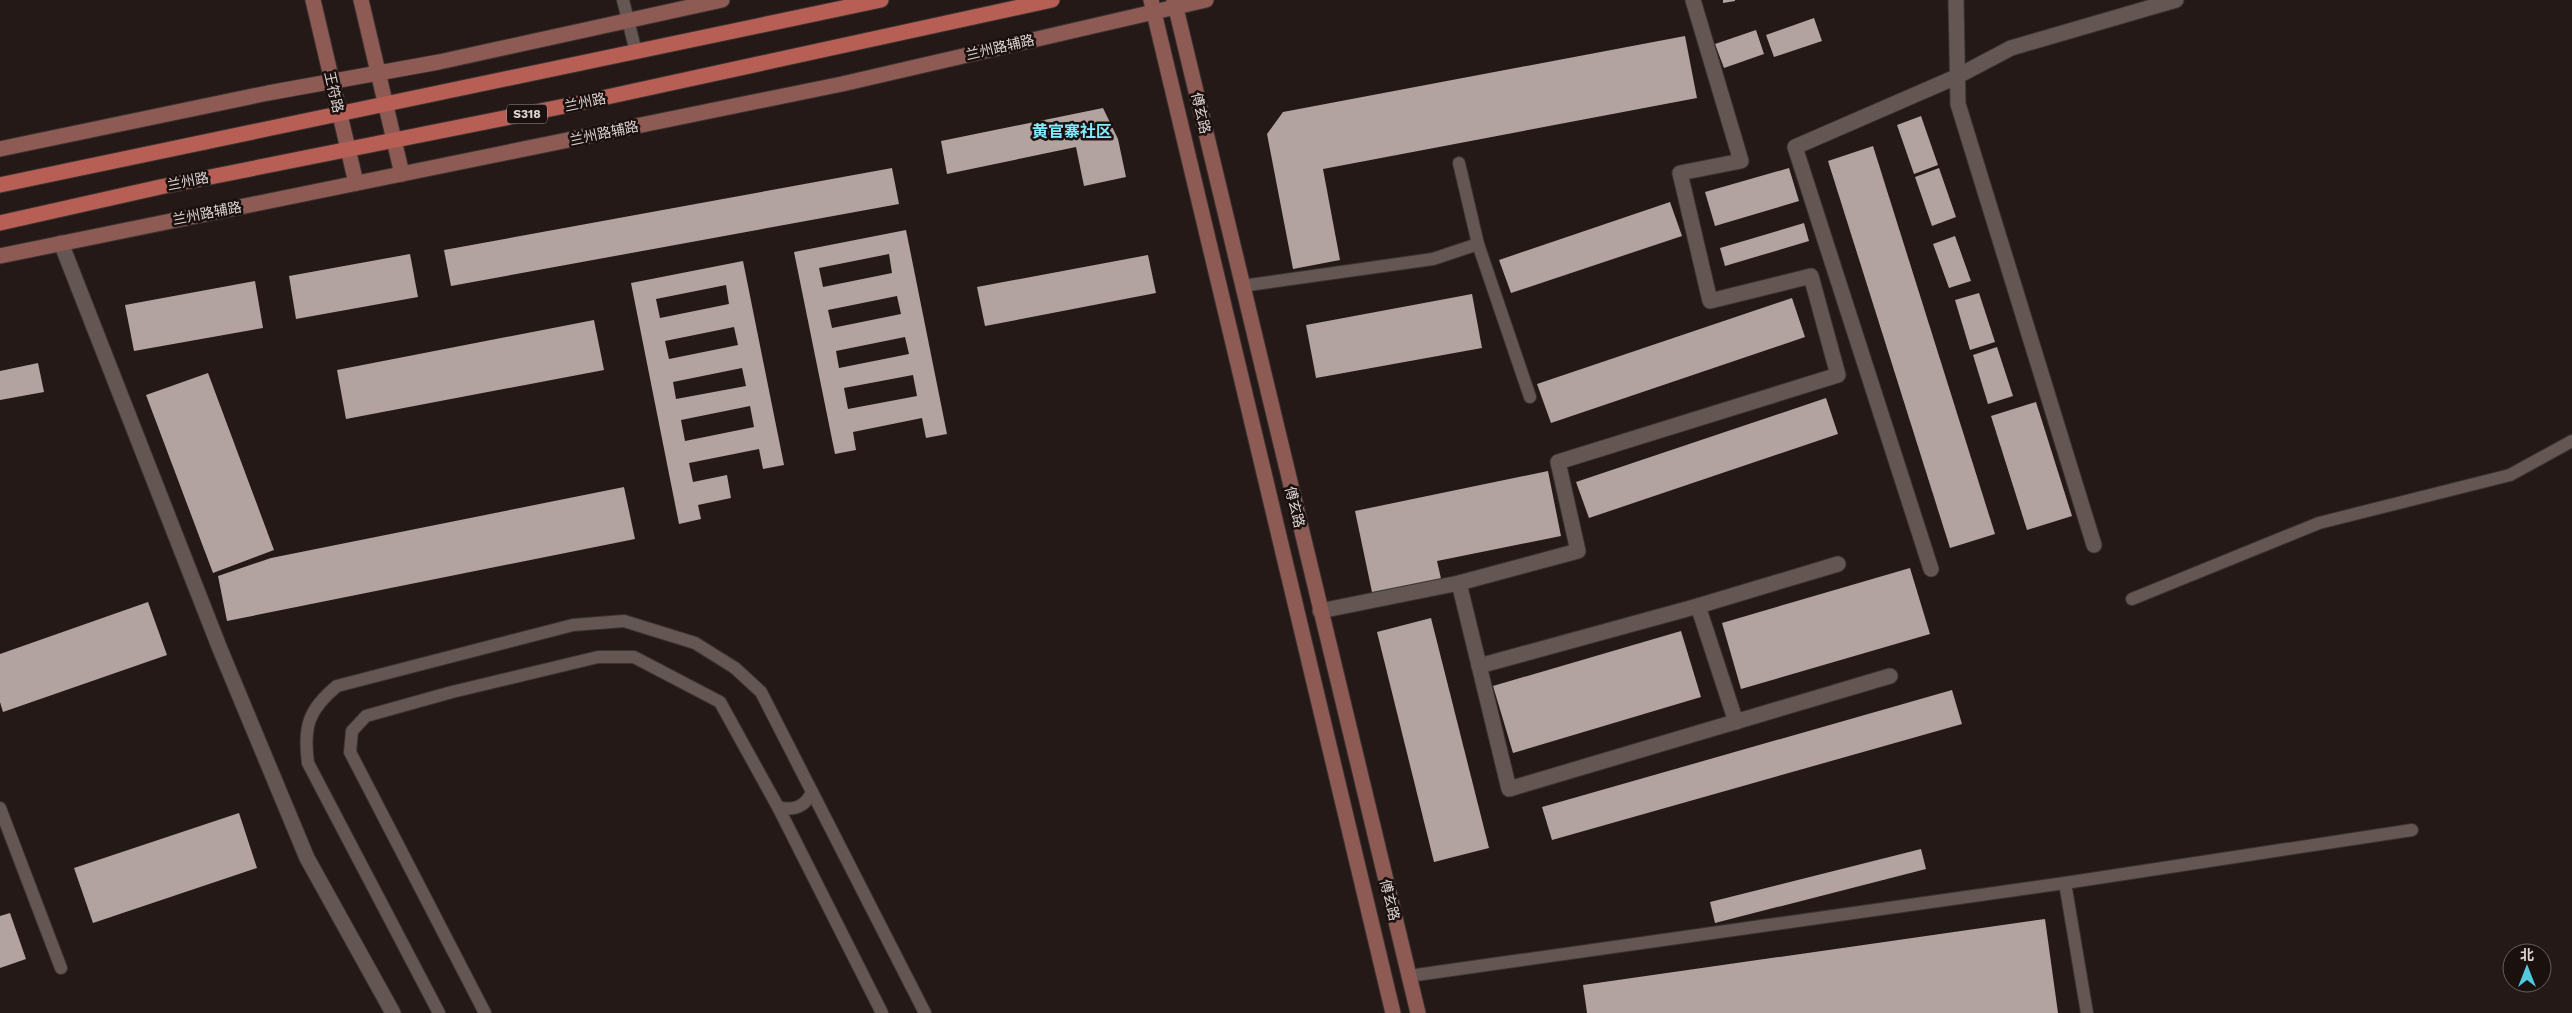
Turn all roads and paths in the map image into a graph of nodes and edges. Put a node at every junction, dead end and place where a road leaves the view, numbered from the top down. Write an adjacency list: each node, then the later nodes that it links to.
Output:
1 (313, 0): 17 (street, 王符路)
2 (361, 0): 15 (street)
3 (623, 0): 13 (lane)
4 (722, 0): 13 (street)
5 (881, 0): 14 (main road)
6 (1052, 0): 20 (main road, 兰州路 / S318)
7 (1206, 0): 11 (street, 兰州路辅路)
8 (1692, 0): 37 (street)
9 (1956, 0): 16 (street)
10 (2176, 0): 16 (street)
11 (1175, 3): 12 (street, 兰州路辅路); 31 (street, 傅玄路)
12 (1152, 6): 24 (street, 兰州路辅路); 56 (street, 傅玄路)
13 (628, 20): 14 (lane); 15 (street)
14 (636, 52): 18 (main road)
15 (378, 74): 17 (street); 18 (street)
16 (1956, 77): 34 (street); 36 (street)
17 (332, 82): 19 (street, 王符路); 21 (street)
18 (386, 105): 19 (main road); 20 (street)
19 (340, 115): 22 (street, 王符路); 26 (main road)
20 (394, 140): 22 (main road, 兰州路 / S318); 24 (street)
21 (0, 149)
22 (348, 149): 25 (street, 王符路); 27 (main road, 兰州路 / S318)
23 (1458, 164): 29 (lane)
24 (402, 174): 25 (street, 兰州路辅路)
25 (356, 183): 28 (street, 兰州路辅路)
26 (0, 185)
27 (0, 222)
28 (61, 243): 30 (street, 兰州路辅路); 51 (street)
29 (1478, 244): 31 (lane); 32 (lane)
30 (0, 256)
31 (1242, 286): 40 (street, 傅玄路)
32 (1530, 397)
33 (2572, 442): 38 (lane)
34 (2094, 545)
35 (1838, 564): 39 (street)
36 (1930, 570)
37 (1459, 583): 40 (street); 41 (street)
38 (2132, 599)
39 (1698, 606): 41 (street); 43 (street)
40 (1320, 611): 50 (street, 傅玄路)
41 (1480, 666): 43 (street)
42 (1890, 676): 43 (street)
43 (1736, 722)
44 (812, 792): 45 (lane); 52 (lane); 55 (lane)
45 (778, 807): 53 (lane); 54 (lane)
46 (0, 808): 49 (lane)
47 (2412, 830): 48 (lane)
48 (2065, 883): 50 (lane); 58 (lane)
49 (61, 968)
50 (1409, 976): 57 (street, 傅玄路)
51 (393, 1013)
52 (439, 1013)
53 (485, 1013)
54 (882, 1013)
55 (925, 1013)
56 (1393, 1013)
57 (1418, 1013)
58 (2087, 1013)

